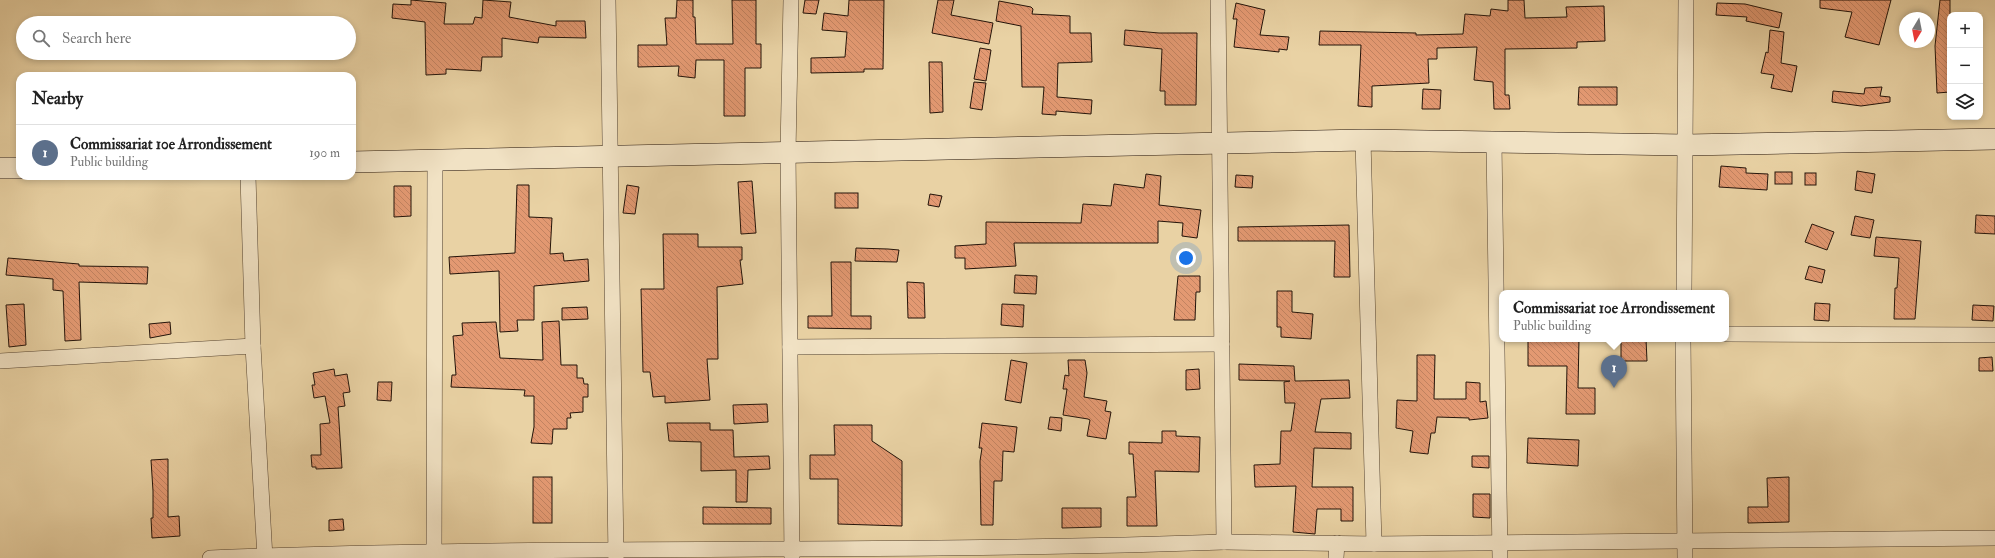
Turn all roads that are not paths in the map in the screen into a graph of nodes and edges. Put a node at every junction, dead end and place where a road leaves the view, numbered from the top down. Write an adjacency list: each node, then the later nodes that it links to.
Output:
1 (608, 0): 11 (street)
2 (791, 0): 10 (street)
3 (1218, 0): 8 (street)
4 (1686, 0): 9 (street)
5 (1995, 139): 9 (street)
6 (1363, 140): 7 (street); 8 (street); 29 (street)
7 (1494, 143): 9 (street); 28 (street)
8 (1221, 144): 10 (street); 21 (street)
9 (1686, 145): 17 (street)
10 (788, 152): 11 (street); 23 (street)
11 (610, 157): 12 (street); 33 (street)
12 (435, 160): 13 (street); 32 (street)
13 (356, 162)
14 (0, 168): 15 (street)
15 (16, 168)
16 (248, 180): 22 (street)
17 (1684, 290)
18 (1729, 334): 19 (street)
19 (1995, 335)
20 (1683, 342): 26 (street)
21 (1222, 344): 23 (street); 27 (street)
22 (253, 346): 24 (street); 35 (street)
23 (790, 347): 34 (street)
24 (0, 361)
25 (1995, 538): 26 (street)
26 (1685, 541): 28 (street); 38 (street)
27 (1224, 542): 30 (street); 31 (street)
28 (1500, 542): 29 (street); 37 (street)
29 (1374, 544): 31 (street)
30 (1141, 551): 34 (street)
31 (1336, 551)
32 (434, 554): 33 (street); 35 (street)
33 (616, 554): 34 (street)
34 (792, 554)
35 (265, 557): 36 (street)
36 (210, 558)
37 (1500, 558)
38 (1685, 558)

